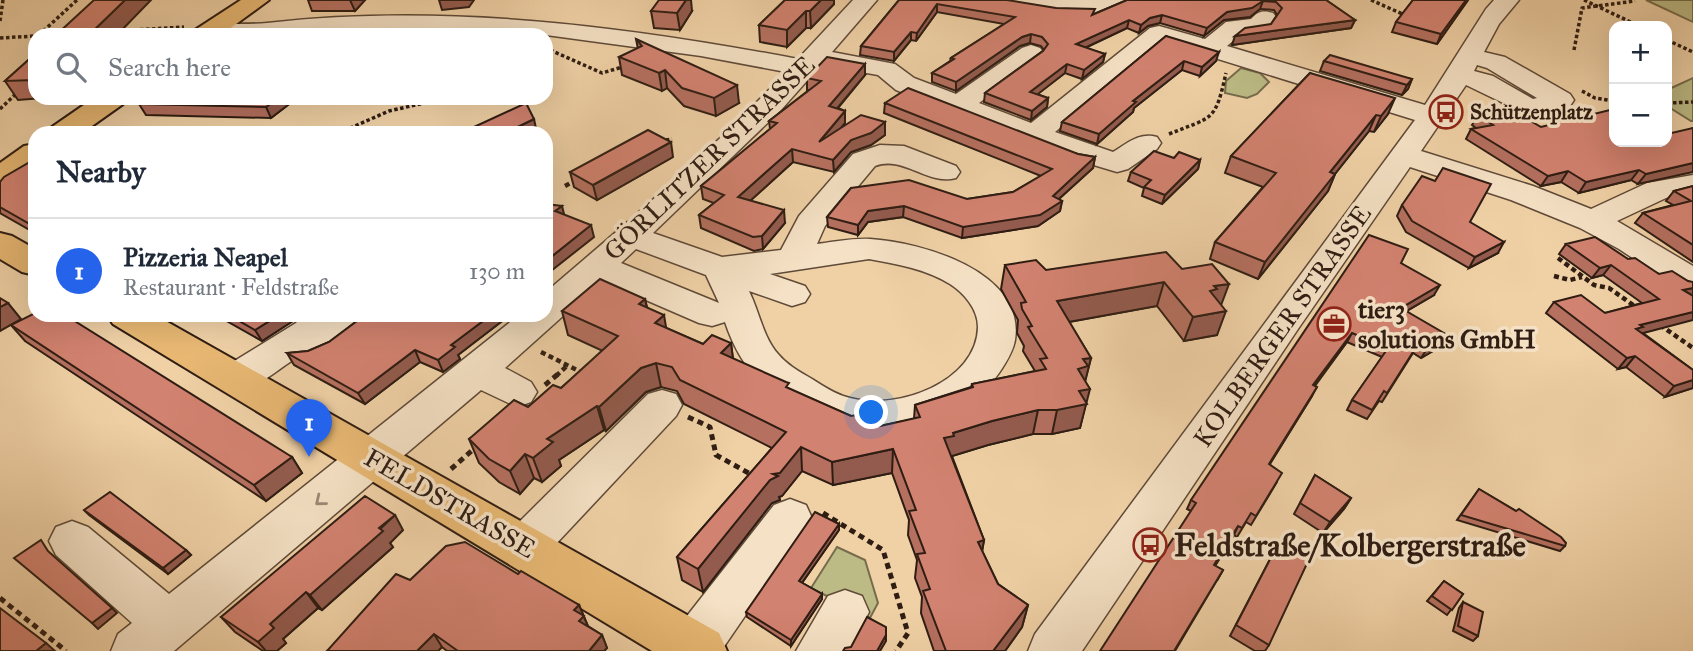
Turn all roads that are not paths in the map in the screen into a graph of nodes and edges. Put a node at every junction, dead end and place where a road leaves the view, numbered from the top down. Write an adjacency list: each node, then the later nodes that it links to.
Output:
1 (257, 0): 9 (main road)
2 (420, 0): 8 (street)
3 (866, 0): 15 (street, GÖRLITZER STRASSE)
4 (1012, 0): 5 (street)
5 (1115, 0)
6 (1508, 0): 18 (street, KOLBERGER STRASSE)
7 (1265, 18): 13 (street)
8 (386, 23): 10 (street); 11 (street)
9 (209, 28)
10 (318, 28)
11 (516, 28)
12 (553, 31): 15 (street)
13 (1210, 48): 18 (street); 20 (street)
14 (1031, 53): 17 (street)
15 (809, 62): 17 (street); 28 (street, GÖRLITZER STRASSE)
16 (103, 105): 19 (main road)
17 (959, 105): 20 (street)
18 (1431, 116): 22 (street, KOLBERGER STRASSE)
19 (73, 126)
20 (1035, 134): 21 (street)
21 (1147, 143)
22 (1403, 155): 27 (street); 52 (street, KOLBERGER STRASSE)
23 (28, 158): 25 (main road)
24 (946, 172): 33 (street)
25 (0, 177)
26 (1687, 190): 27 (street)
27 (1591, 221): 34 (street)
28 (631, 236): 31 (street, GÖRLITZER STRASSE); 32 (street)
29 (1, 245): 30 (main road)
30 (28, 260)
31 (597, 266): 35 (street, GÖRLITZER STRASSE); 36 (street)
32 (719, 268): 33 (street); 33 (street)
33 (792, 277)
34 (1693, 282)
35 (553, 305)
36 (712, 314)
37 (138, 322): 43 (main road, FELDSTRASSE)
38 (317, 322): 41 (street)
39 (347, 322): 41 (street)
40 (534, 322): 42 (street, GÖRLITZER STRASSE)
41 (279, 351): 43 (street)
42 (478, 372): 44 (street); 46 (street, GÖRLITZER STRASSE)
43 (237, 378): 46 (main road, FELDSTRASSE)
44 (527, 393)
45 (662, 405): 49 (street)
46 (372, 458): 49 (main road, FELDSTRASSE); 50 (street, GÖRLITZER STRASSE, one-way to 50)
47 (790, 518): 51 (street)
48 (72, 541): 50 (street)
49 (524, 547): 51 (main road, FELDSTRASSE)
50 (153, 638)
51 (698, 649)
52 (1053, 651)

